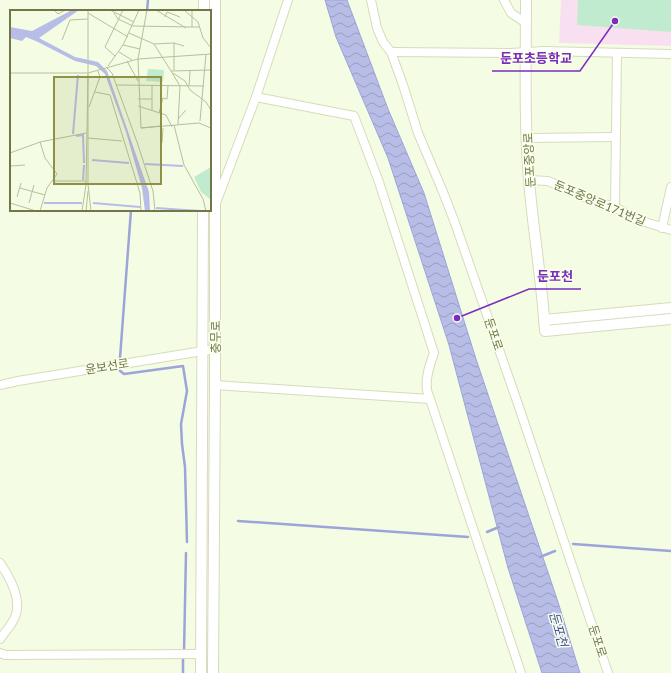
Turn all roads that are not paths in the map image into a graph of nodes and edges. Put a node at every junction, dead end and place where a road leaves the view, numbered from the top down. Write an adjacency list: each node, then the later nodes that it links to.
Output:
1 (215, 0): 16 (street, 충무로)
2 (288, 0): 11 (street)
3 (370, 0): 7 (street, 둔포로)
4 (504, 0): 6 (street)
5 (526, 0): 6 (street, 둔포중앙로)
6 (526, 23): 8 (street, 둔포중앙로)
7 (391, 52): 8 (street); 36 (street, 둔포로)
8 (526, 52): 9 (street); 13 (street, 둔포중앙로)
9 (617, 53): 10 (street); 12 (street)
10 (671, 54)
11 (256, 97): 16 (street); 28 (street)
12 (616, 137): 13 (street); 17 (street)
13 (527, 138): 14 (street, 둔포중앙로)
14 (529, 180): 17 (street, 둔포중앙로171번길); 23 (street, 둔포중앙로)
15 (671, 187): 19 (street)
16 (215, 205): 24 (street, 충무로)
17 (615, 207): 19 (street, 둔포중앙로171번길)
18 (203, 211): 25 (street, 충무로)
19 (662, 228): 20 (street, 둔포중앙로171번길)
20 (671, 230)
21 (671, 308): 23 (street)
22 (671, 319): 23 (street)
23 (544, 320)
24 (215, 349): 25 (street, 윤보선로); 27 (street, 충무로)
25 (202, 351): 26 (street, 윤보선로); 32 (street, 충무로)
26 (0, 385)
27 (216, 385): 28 (street); 34 (street, 충무로)
28 (430, 399): 35 (street)
29 (0, 564): 30 (street)
30 (0, 639)
31 (0, 653): 32 (street)
32 (201, 654): 33 (street, 충무로)
33 (201, 673)
34 (213, 673)
35 (521, 673)
36 (608, 673)

